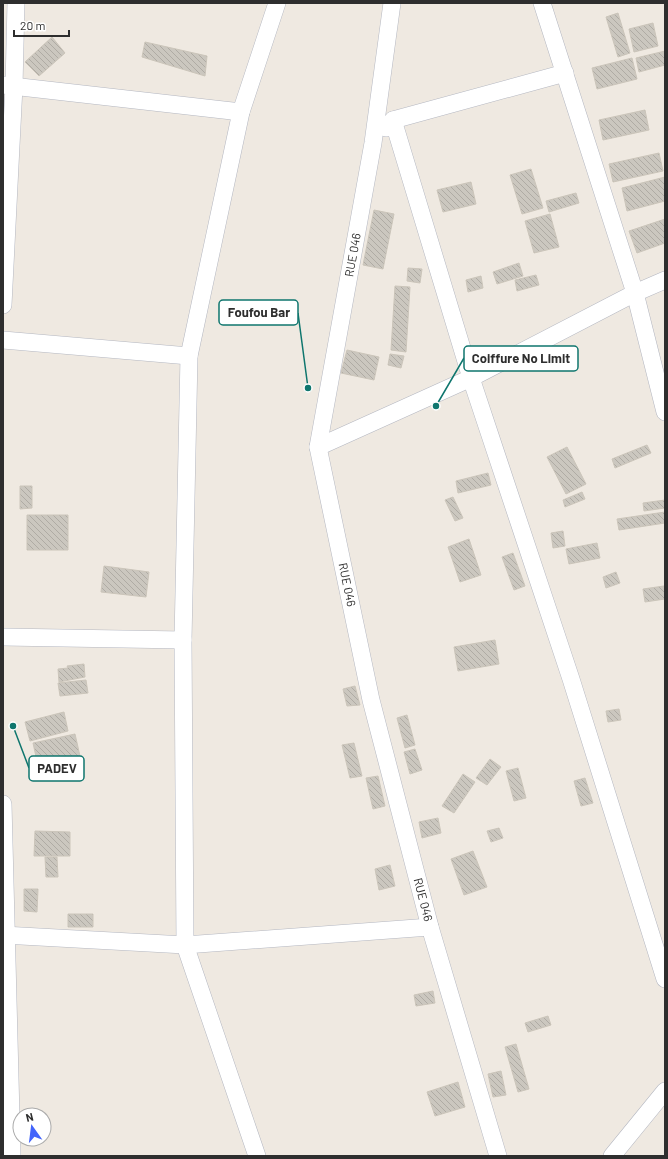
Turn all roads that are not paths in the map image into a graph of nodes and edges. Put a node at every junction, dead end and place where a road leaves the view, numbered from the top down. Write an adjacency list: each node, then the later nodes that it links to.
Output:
1 (16, 3): 6 (street)
2 (277, 3): 7 (street)
3 (392, 3): 9 (street, RUE 046)
4 (542, 3): 5 (street)
5 (565, 73): 8 (street); 11 (street)
6 (9, 86): 7 (street); 12 (street)
7 (240, 112): 14 (street)
8 (393, 120): 9 (street); 15 (street)
9 (373, 143): 17 (street, RUE 046)
10 (665, 280): 11 (street)
11 (635, 293): 15 (street); 16 (street)
12 (3, 305)
13 (3, 340): 14 (street)
14 (189, 356): 19 (street)
15 (471, 378): 17 (street); 24 (street)
16 (665, 412)
17 (318, 447): 21 (street, RUE 046 / Rue 046)
18 (3, 637): 19 (street)
19 (183, 640): 23 (street)
20 (3, 804): 22 (street)
21 (430, 927): 23 (street); 29 (street, RUE 046 / Rue 046)
22 (4, 935): 23 (street); 27 (street)
23 (185, 945): 28 (street)
24 (665, 979)
25 (665, 1091): 26 (street)
26 (624, 1141): 30 (street); 31 (street)
27 (12, 1156)
28 (257, 1156)
29 (498, 1156)
30 (612, 1156)
31 (632, 1156)

